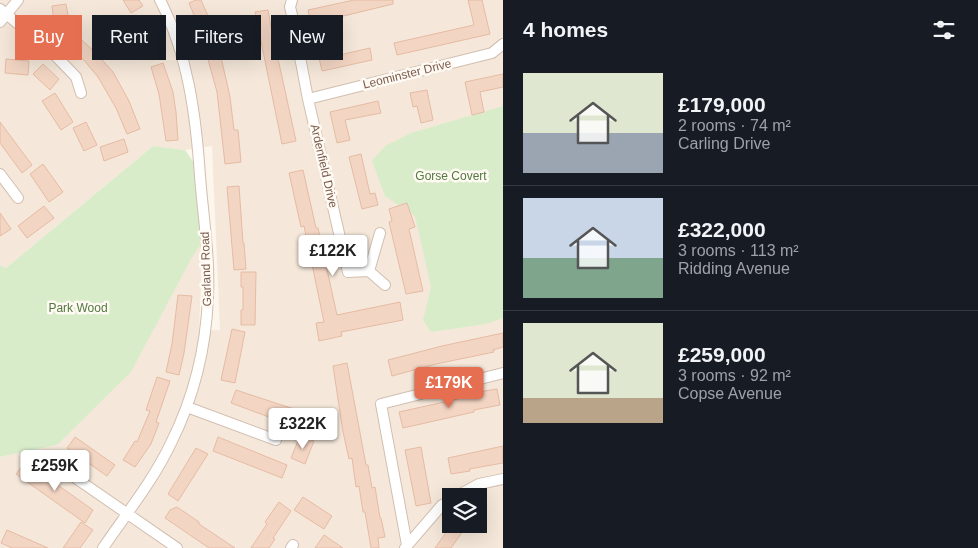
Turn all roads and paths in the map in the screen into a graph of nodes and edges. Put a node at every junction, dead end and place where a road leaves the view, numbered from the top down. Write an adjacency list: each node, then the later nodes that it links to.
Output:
1 (18, 0): 4 (street)
2 (160, 0): 14 (street, Garland Road)
3 (292, 0): 7 (street, Ardenfield Drive)
4 (2, 15): 6 (street)
5 (503, 44): 7 (street, Leominster Drive)
6 (81, 93)
7 (308, 99): 11 (street, Ardenfield Drive)
8 (0, 174): 9 (street)
9 (18, 198)
10 (380, 232): 11 (street)
11 (369, 271): 12 (street)
12 (385, 285)
13 (503, 373): 21 (street)
14 (187, 407): 15 (street); 20 (street, Garland Road)
15 (276, 440)
16 (51, 461): 20 (street)
17 (503, 479): 18 (street)
18 (472, 488)
19 (442, 505): 21 (street)
20 (128, 513): 22 (street, Garland Road); 23 (street)
21 (406, 547)
22 (102, 548)
23 (177, 548)

